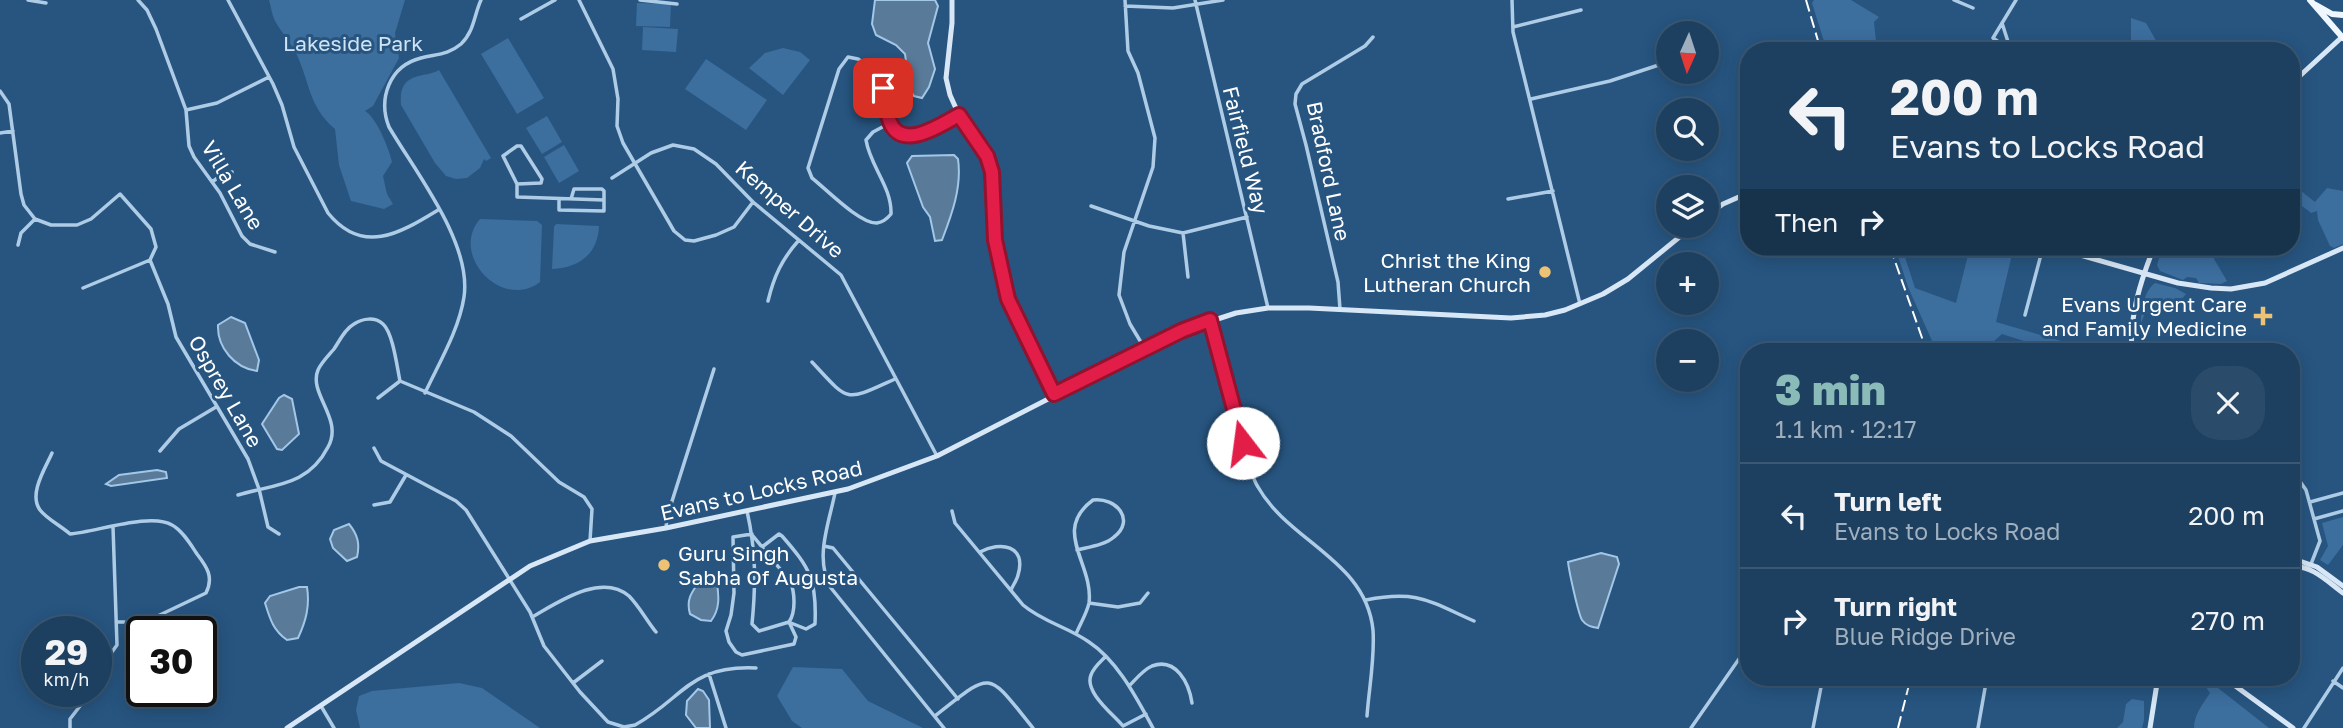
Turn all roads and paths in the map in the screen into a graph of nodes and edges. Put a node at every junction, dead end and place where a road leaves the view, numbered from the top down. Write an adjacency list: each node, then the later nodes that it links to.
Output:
1 (28, 0): 16 (street)
2 (138, 0): 34 (street, Villa Lane)
3 (228, 0): 31 (street)
4 (481, 0): 53 (street)
5 (555, 0): 22 (street)
6 (579, 0): 39 (street)
7 (640, 0): 17 (street)
8 (951, 0): 35 (street)
9 (1125, 0): 18 (street)
10 (1223, 0): 15 (street)
11 (1511, 0): 24 (street)
12 (1954, 0): 19 (street)
13 (2016, 0): 23 (street)
14 (2311, 1): 21 (main road); 26 (main road)
15 (1195, 2): 18 (street); 54 (street, Fairfield Way)
16 (46, 3)
17 (677, 4)
18 (1125, 6): 56 (street)
19 (1973, 8)
20 (1581, 10): 24 (street)
21 (2343, 15)
22 (521, 19)
23 (2002, 23): 27 (street); 28 (street)
24 (1513, 27): 33 (street)
25 (1373, 37): 73 (street, Bradford Lane)
26 (2343, 37): 30 (street)
27 (2000, 42)
28 (2009, 42)
29 (1656, 66): 33 (street)
30 (2300, 76)
31 (269, 77): 34 (street); 53 (street)
32 (0, 91): 37 (street)
33 (1531, 99): 44 (street)
34 (186, 110): 42 (street, Villa Lane)
35 (959, 115): 36 (street); 83 (street)
36 (890, 123): 36 (street)
37 (13, 131): 38 (street); 55 (street)
38 (0, 133)
39 (634, 164): 41 (street, Kemper Drive); 50 (street, Kemper Drive); 50 (street)
40 (233, 172): 42 (street)
41 (612, 178)
42 (212, 182): 62 (street, Villa Lane)
43 (517, 184): 43 (street); 46 (street)
44 (1553, 191): 48 (street); 71 (street)
45 (1740, 197): 52 (street)
46 (559, 199): 47 (street); 49 (street)
47 (571, 199): 49 (street); 49 (street)
48 (1508, 199)
49 (604, 200)
50 (753, 202): 59 (street, Kemper Drive)
51 (1091, 206): 56 (street)
52 (1719, 207)
53 (438, 210): 82 (street)
54 (1247, 217): 57 (street); 72 (street, Fairfield Way)
55 (35, 219): 60 (street); 66 (street)
56 (1135, 221): 57 (street); 77 (street)
57 (1182, 233): 68 (street)
58 (1678, 238): 71 (street, Evans to Locks Road)
59 (799, 240): 70 (street); 80 (street, Kemper Drive)
60 (18, 244)
61 (2343, 248): 67 (street)
62 (275, 252)
63 (2041, 256): 74 (street)
64 (2084, 256): 67 (street)
65 (2151, 256): 67 (street)
66 (150, 260): 69 (street); 85 (street, Osprey Lane)
67 (2144, 273): 76 (street)
68 (1188, 277)
69 (83, 288)
70 (768, 301)
71 (1580, 304): 73 (street, Evans to Locks Road)
72 (1268, 308): 73 (street, Evans to Locks Road); 75 (street, Evans to Locks Road)
73 (1340, 309)
74 (2025, 315)
75 (1210, 320): 77 (street, Evans to Locks Road); 119 (street)
76 (2133, 343)
77 (1144, 349): 83 (street, Evans to Locks Road)
78 (812, 362): 80 (street)
79 (714, 369): 103 (street)
80 (895, 379): 89 (street, Kemper Drive)
81 (400, 381): 82 (street); 84 (street); 92 (street)
82 (425, 393): 106 (street)
83 (1054, 394): 89 (street, Evans to Locks Road)
84 (378, 398)
85 (216, 407): 87 (street); 92 (street, Osprey Lane)
86 (374, 448): 90 (street)
87 (160, 451)
88 (52, 453): 102 (street)
89 (937, 456): 93 (street, Evans to Locks Road)
90 (406, 475): 97 (street); 114 (street)
91 (2300, 484): 96 (street)
92 (259, 489): 95 (street); 104 (street, Osprey Lane)
93 (835, 493): 98 (street, Evans to Locks Road); 107 (street)
94 (2343, 493): 96 (street)
95 (237, 495)
96 (2310, 502): 101 (street)
97 (374, 505)
98 (747, 511): 103 (street, Evans to Locks Road); 105 (street)
99 (952, 511): 110 (street)
100 (2343, 511): 101 (street)
101 (2314, 519): 112 (street)
102 (113, 527): 123 (street); 123 (street)
103 (666, 528): 106 (street, Evans to Locks Road)
104 (279, 534)
105 (752, 535): 108 (street); 124 (street); 124 (street)
106 (590, 541): 114 (street, Evans to Locks Road)
107 (824, 546): 142 (street); 147 (street)
108 (762, 547): 124 (street); 124 (street)
109 (1077, 550): 109 (street); 120 (street)
110 (980, 552): 116 (street); 116 (street)
111 (2300, 561): 112 (street)
112 (2311, 564): 115 (street)
113 (2300, 567): 118 (street)
114 (509, 580): 121 (street); 144 (street, Evans to Locks Road)
115 (2343, 586)
116 (1011, 590): 126 (street)
117 (1148, 593): 120 (street)
118 (2343, 593)
119 (1366, 600): 122 (street); 148 (street)
120 (1089, 603): 126 (street)
121 (532, 617): 125 (street); 135 (street)
122 (1474, 621)
123 (116, 622): 127 (street)
124 (789, 622)
125 (656, 632)
126 (1076, 634): 128 (street)
127 (112, 654)
128 (1105, 657): 136 (street); 146 (street)
129 (1740, 658): 156 (street)
130 (602, 661): 135 (street)
131 (756, 668): 133 (street)
132 (2343, 668): 134 (street)
133 (709, 674): 135 (street); 152 (street)
134 (2333, 681): 141 (street); 161 (street)
135 (573, 683)
136 (1130, 685): 143 (street); 146 (street)
137 (1821, 686): 157 (street)
138 (1985, 686): 158 (street)
139 (2157, 686): 159 (street)
140 (2235, 686): 160 (street)
141 (2343, 688)
142 (958, 699): 147 (street); 154 (street)
143 (1192, 703)
144 (320, 705): 150 (street, Evans to Locks Road); 151 (street)
145 (79, 707): 149 (street)
146 (1146, 714): 155 (street)
147 (936, 716): 153 (street)
148 (1367, 716)
149 (70, 728)
150 (287, 728)
151 (334, 728)
152 (726, 728)
153 (944, 728)
154 (1033, 728)
155 (1153, 728)
156 (1691, 728)
157 (1813, 728)
158 (1978, 728)
159 (2150, 728)
160 (2293, 728)
161 (2304, 728)

